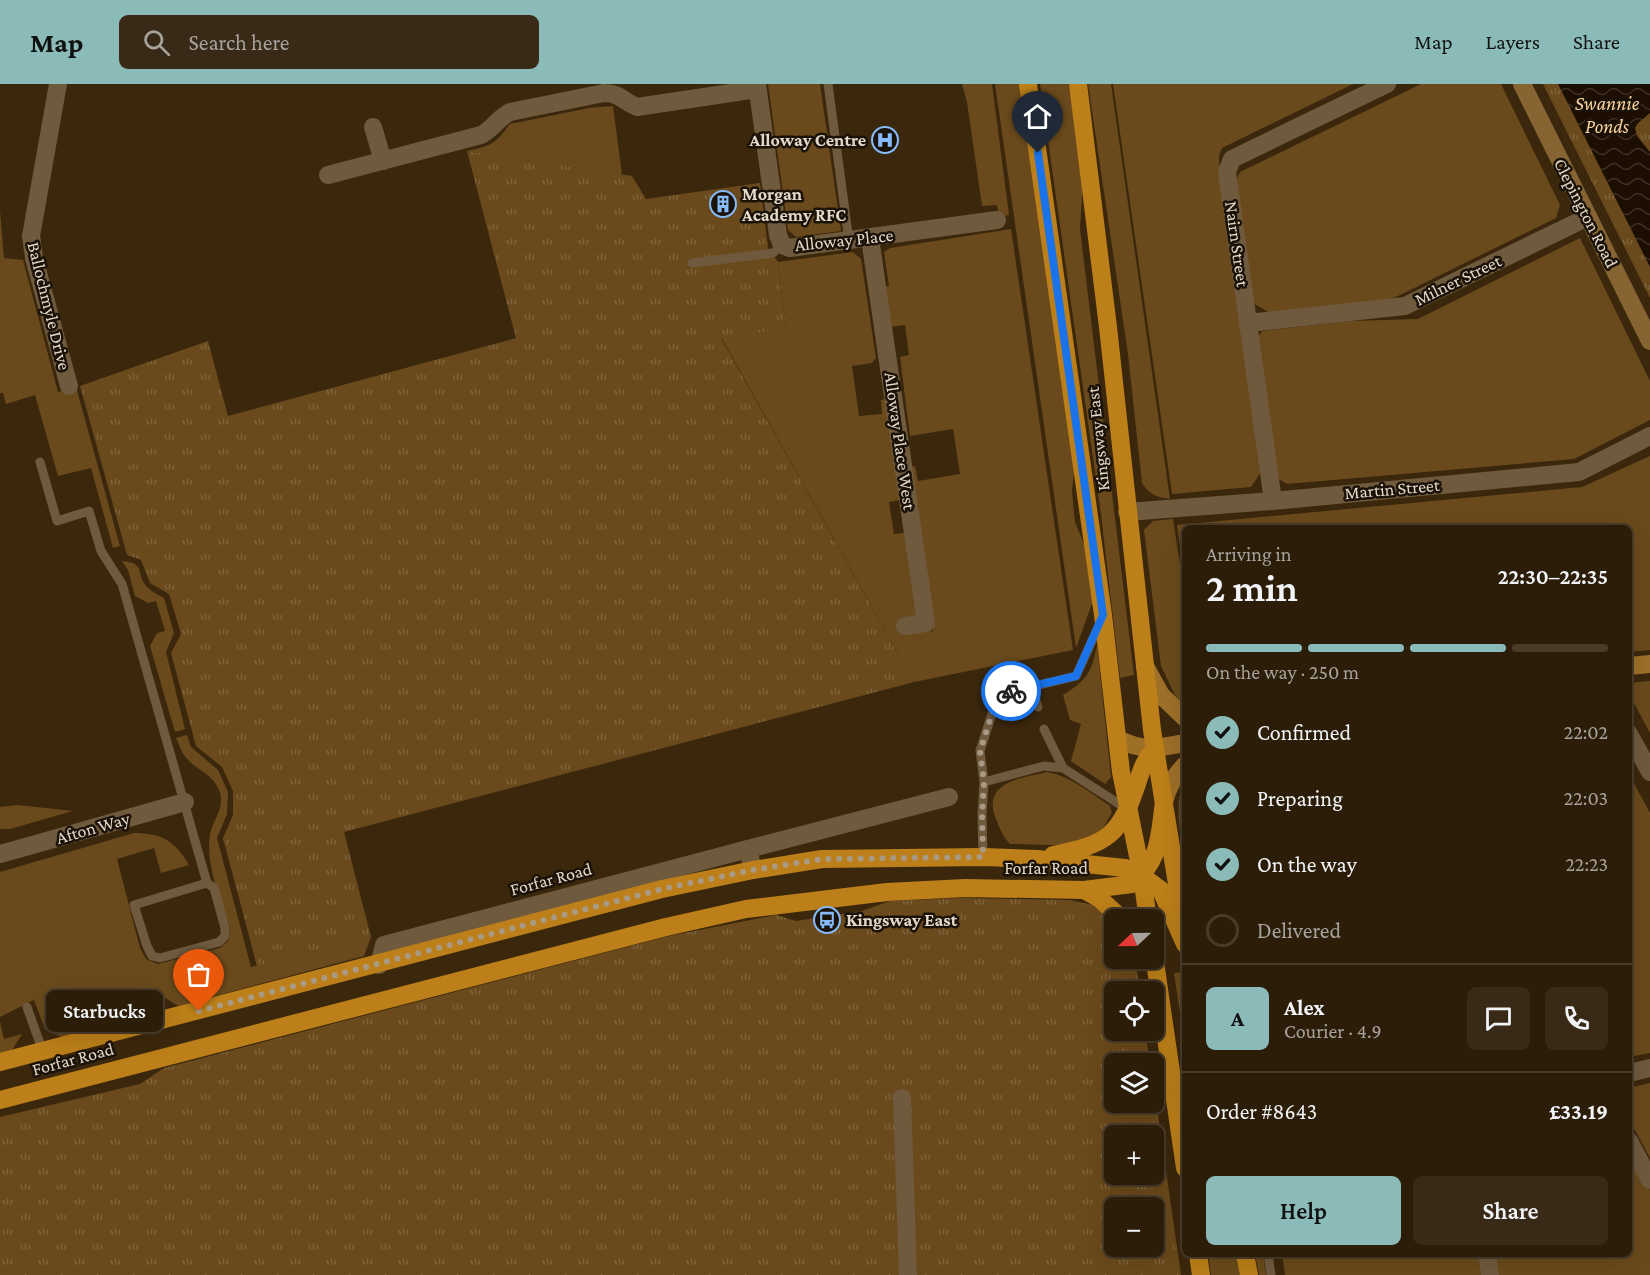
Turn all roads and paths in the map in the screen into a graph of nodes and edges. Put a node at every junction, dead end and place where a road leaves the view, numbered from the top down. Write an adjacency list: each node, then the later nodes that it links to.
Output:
1 (58, 84): 19 (street, Ballochmyle Drive)
2 (828, 84): 14 (lane)
3 (1028, 84): 24 (highway, Kingsway East)
4 (1078, 84): 23 (highway, Kingsway East)
5 (1387, 84): 17 (street, Nairn Street)
6 (1522, 84): 11 (street, Clepington Road)
7 (757, 87): 9 (street); 15 (street, Alloway Place)
8 (373, 127): 9 (street)
9 (382, 161): 10 (street)
10 (328, 175)
11 (1588, 217): 17 (street, Milner Street); 18 (street, Clepington Road)
12 (997, 220): 13 (street, Alloway Place)
13 (870, 238): 14 (street, Alloway Place); 25 (street, Alloway Place West)
14 (849, 241): 15 (street, Alloway Place)
15 (782, 245): 16 (lane)
16 (692, 263)
17 (1248, 323): 22 (street, Nairn Street)
18 (1650, 341)
19 (69, 386)
20 (1650, 436): 22 (street, Martin Street)
21 (40, 462): 40 (lane)
22 (1273, 501): 23 (street, Martin Street)
23 (1127, 512): 26 (highway, Kingsway East)
24 (1103, 615): 27 (lane); 31 (highway, Kingsway East)
25 (906, 627)
26 (1145, 666): 29 (main road); 34 (highway, Kingsway East)
27 (1032, 686): 28 (lane); 38 (lane)
28 (1038, 707)
29 (1182, 716)
30 (1044, 729): 35 (lane)
31 (1118, 739): 34 (main road); 42 (highway, Kingsway East)
32 (1632, 739): 37 (street)
33 (1182, 744): 34 (main road)
34 (1155, 749): 41 (highway, Kingsway East); 42 (highway)
35 (1062, 768): 38 (lane); 42 (lane)
36 (1182, 768): 41 (main road)
37 (1650, 772)
38 (984, 782): 45 (lane)
39 (949, 798): 43 (street, Forfar Road)
40 (185, 802): 44 (street, Afton Way); 49 (lane)
41 (1164, 802): 48 (highway); 53 (highway, Kingsway East)
42 (1128, 810): 46 (highway); 48 (highway, Kingsway East)
43 (748, 849): 47 (street); 55 (street, Forfar Road)
44 (0, 854)
45 (983, 857): 46 (highway, Forfar Road); 47 (highway, Forfar Road)
46 (1036, 859): 48 (highway, Forfar Road)
47 (753, 870): 55 (highway, Forfar Road)
48 (1142, 876): 50 (highway, Forfar Road); 52 (highway, Kingsway East); 54 (highway, Forfar Road)
49 (207, 883): 49 (lane)
50 (1083, 890): 51 (highway); 63 (highway, Forfar Road)
51 (1111, 909)
52 (1146, 909)
53 (1182, 913)
54 (1182, 937)
55 (378, 965): 58 (highway, Forfar Road)
56 (27, 1007): 58 (lane)
57 (1164, 1028): 65 (highway)
58 (43, 1052): 59 (highway, Forfar Road)
59 (0, 1062)
60 (1650, 1068): 61 (street)
61 (1632, 1072)
62 (902, 1098): 71 (street)
63 (0, 1100)
64 (1632, 1147): 66 (street)
65 (1182, 1148)
66 (1650, 1180)
67 (1198, 1257): 72 (highway)
68 (1246, 1257): 73 (highway)
69 (1268, 1257): 74 (lane)
70 (1487, 1257): 75 (street)
71 (908, 1275)
72 (1201, 1275)
73 (1249, 1275)
74 (1271, 1275)
75 (1490, 1275)

